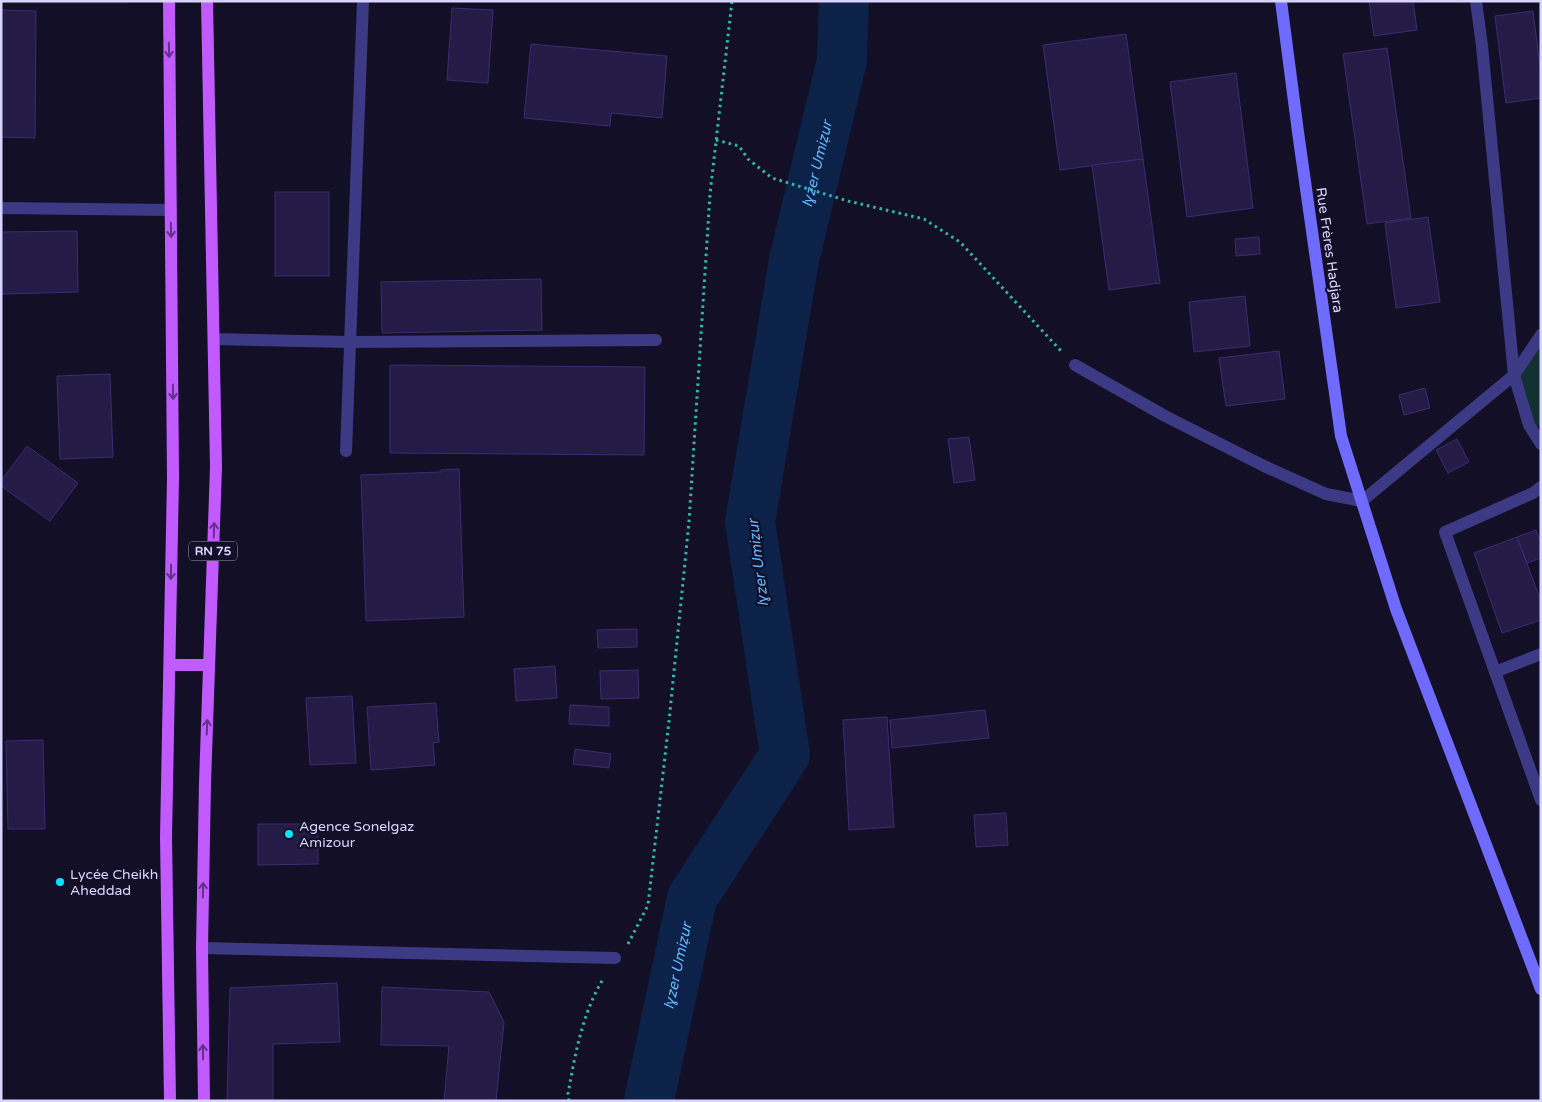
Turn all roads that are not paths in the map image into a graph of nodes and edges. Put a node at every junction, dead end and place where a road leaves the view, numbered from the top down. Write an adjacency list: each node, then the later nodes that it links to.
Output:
1 (169, 1): 7 (main road, RN 75, one-way to 7)
2 (206, 1): 9 (main road, RN 75)
3 (363, 1): 11 (street)
4 (1281, 1): 17 (main road, Rue Frères Hadjara)
5 (1476, 1): 13 (street)
6 (1, 208): 7 (street)
7 (171, 210): 19 (main road, RN 75, one-way to 19)
8 (1541, 335): 13 (street)
9 (214, 339): 11 (street); 20 (main road, RN 75, one-way to 9)
10 (656, 340): 11 (street)
11 (349, 342): 15 (street)
12 (1075, 365): 17 (street)
13 (1514, 374): 14 (street); 17 (street)
14 (1541, 444)
15 (346, 451)
16 (1541, 487): 21 (street)
17 (1362, 501): 25 (main road, Rue Frères Hadjara)
18 (1541, 654): 21 (street)
19 (170, 665): 20 (main road); 26 (main road, RN 75)
20 (209, 665): 23 (main road, RN 75, one-way to 20)
21 (1495, 672): 22 (street)
22 (1541, 800)
23 (202, 948): 24 (street); 27 (main road, RN 75, one-way to 23)
24 (615, 958)
25 (1541, 989)
26 (170, 1101)
27 (204, 1101)

